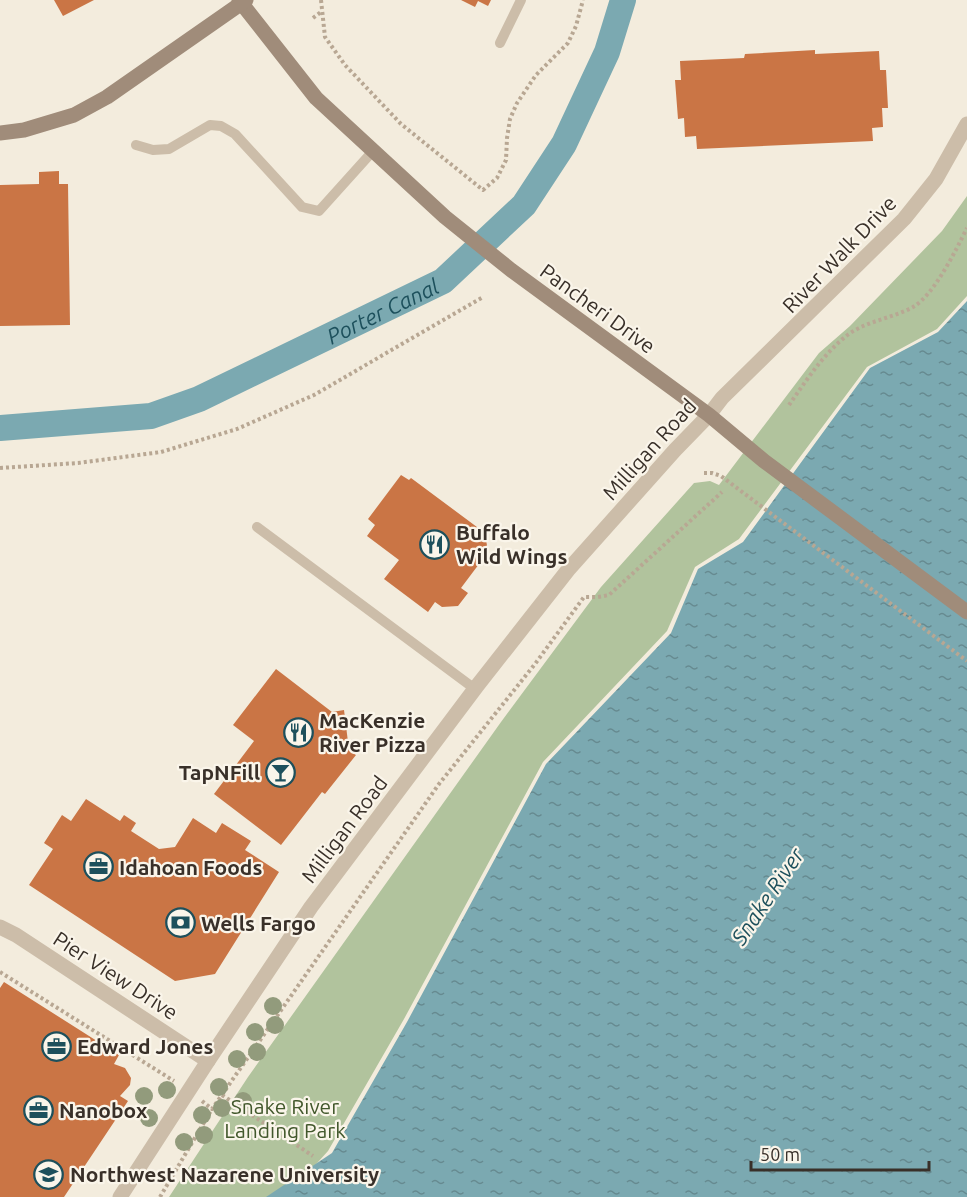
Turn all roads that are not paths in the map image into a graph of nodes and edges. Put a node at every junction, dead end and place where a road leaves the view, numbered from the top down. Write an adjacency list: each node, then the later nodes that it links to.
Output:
1 (521, 0): 3 (lane)
2 (242, 1): 5 (main road); 7 (main road, Pancheri Drive)
3 (500, 43)
4 (967, 124): 8 (street, River Walk Drive)
5 (0, 133)
6 (136, 145): 7 (lane)
7 (373, 152): 9 (main road, Pancheri Drive)
8 (722, 398): 9 (street, Milligan Road)
9 (709, 415): 11 (main road, Pancheri Drive); 12 (street, Milligan Road)
10 (257, 527): 12 (lane)
11 (967, 612)
12 (475, 690): 14 (street, Milligan Road)
13 (0, 927): 14 (street, Pier View Drive)
14 (208, 1061): 15 (street, Milligan Road)
15 (120, 1197)

